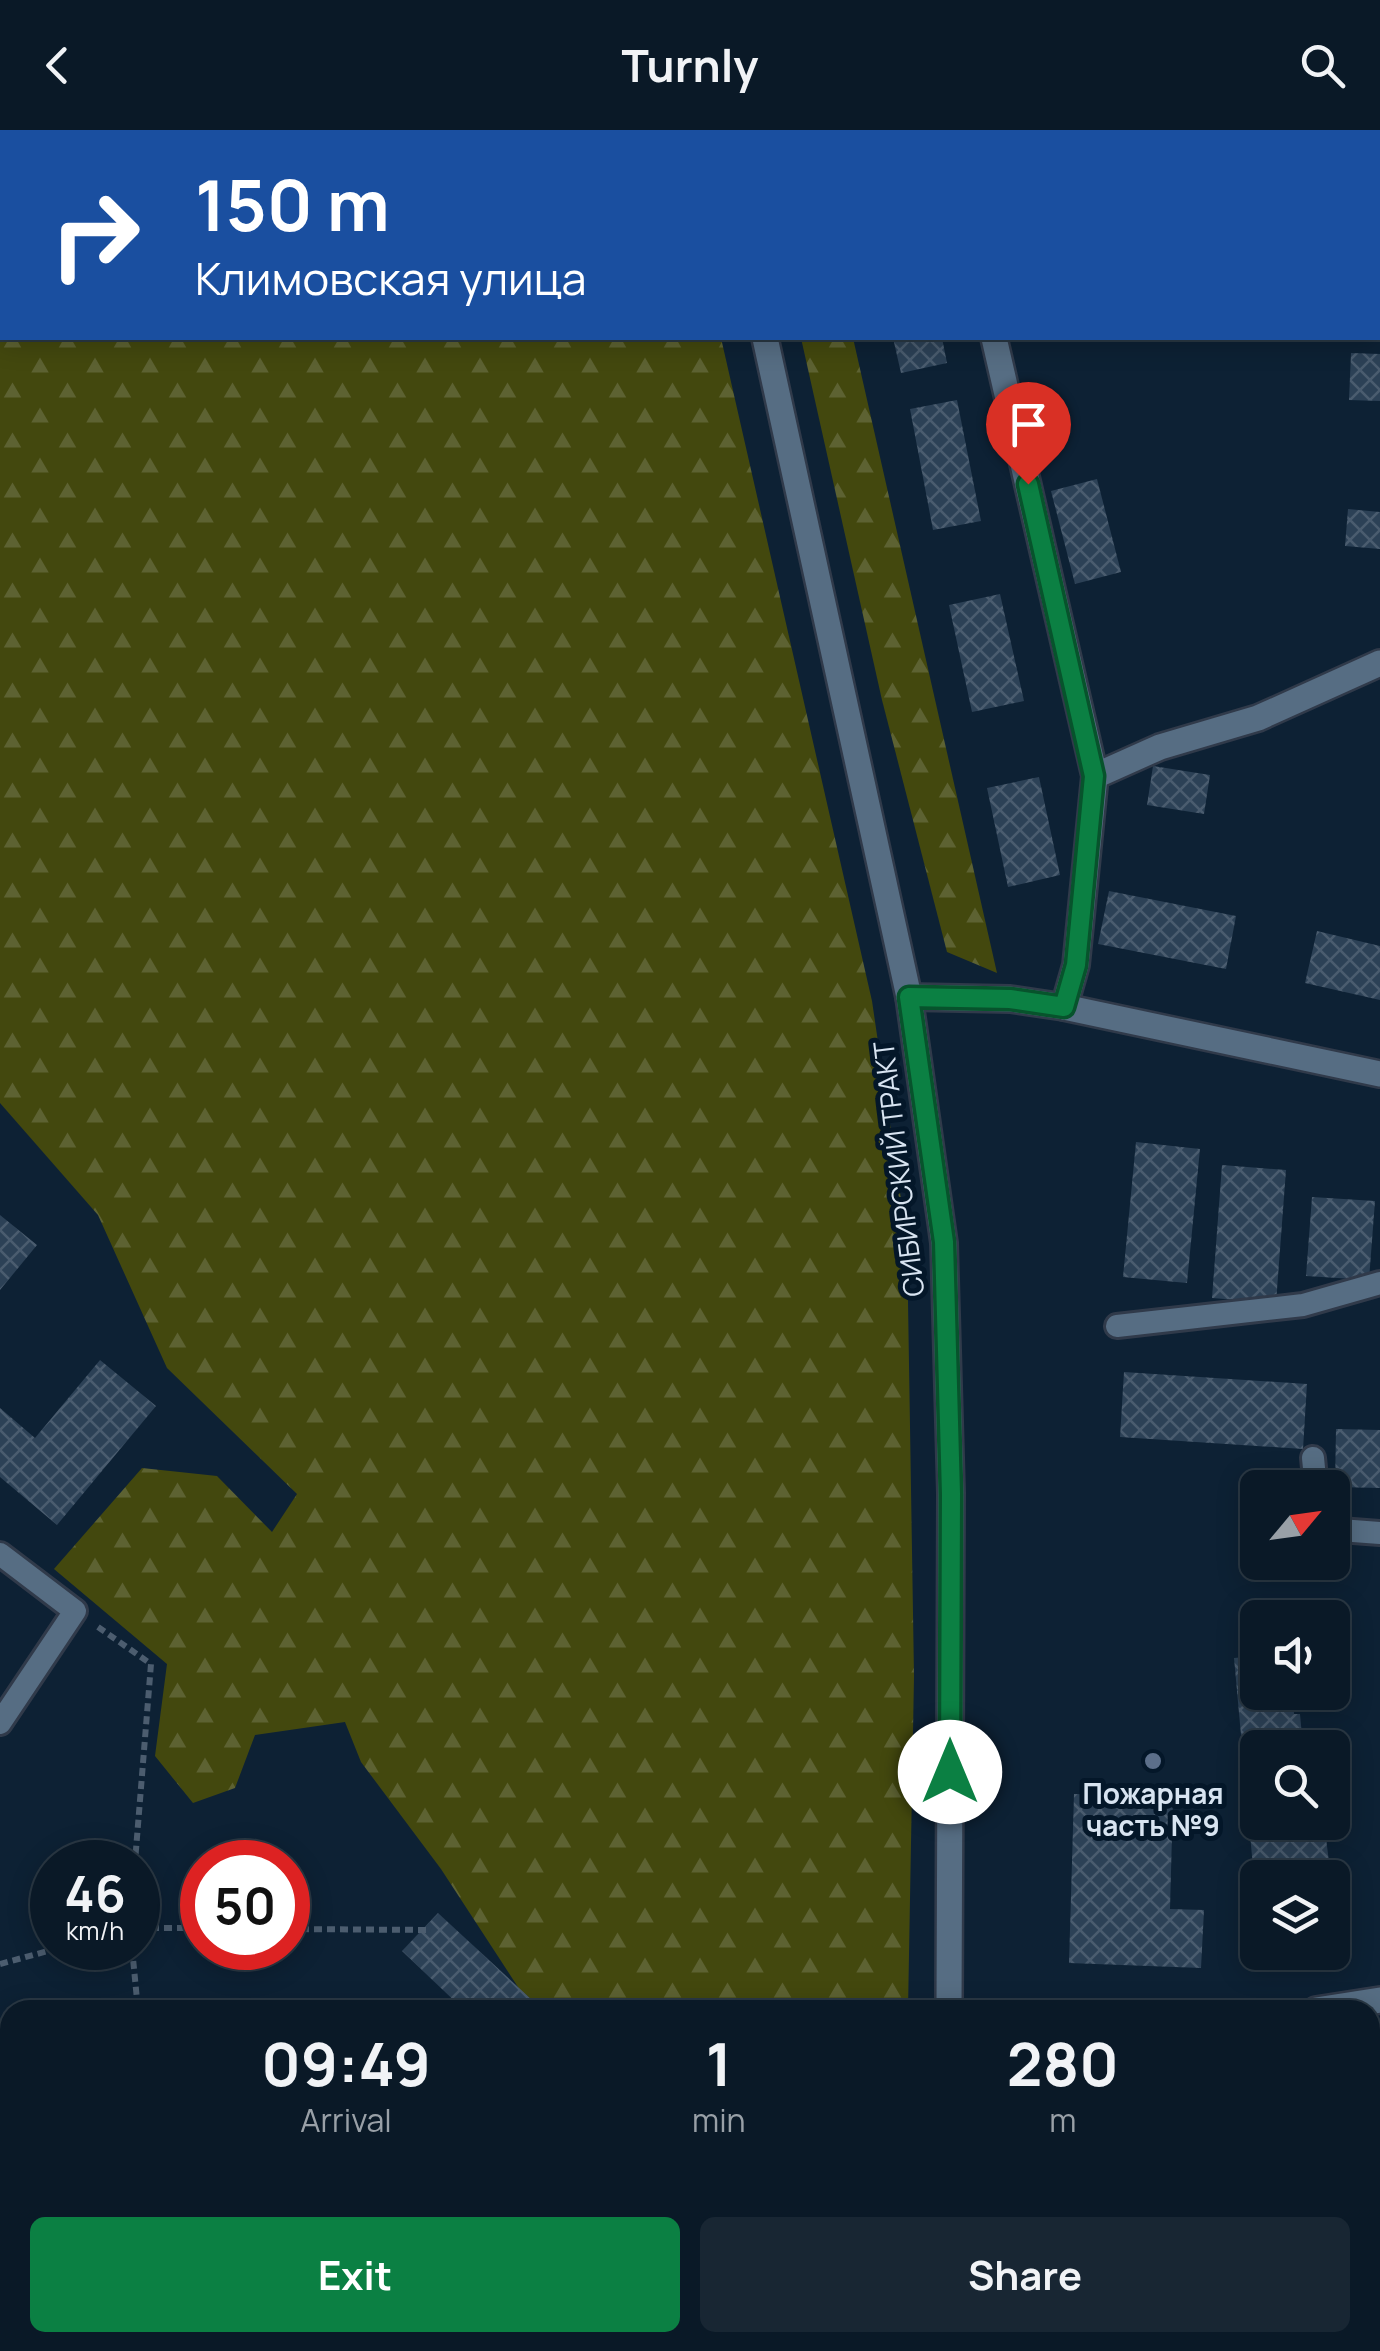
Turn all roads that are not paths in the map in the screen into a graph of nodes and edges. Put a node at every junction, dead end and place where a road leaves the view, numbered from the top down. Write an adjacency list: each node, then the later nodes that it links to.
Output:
1 (765, 340): 5 (main road, СИБИРСКИЙ ТРАКТ)
2 (994, 340): 4 (main road)
3 (1380, 664): 4 (main road)
4 (1094, 776): 6 (main road)
5 (909, 997): 6 (main road); 16 (main road, СИБИРСКИЙ ТРАКТ)
6 (1064, 1007): 7 (main road)
7 (1380, 1074)
8 (1380, 1282): 9 (lane)
9 (1116, 1326)
10 (1314, 1458): 11 (lane)
11 (1315, 1470)
12 (1350, 1531): 13 (lane)
13 (1380, 1533)
14 (0, 1554): 15 (lane)
15 (0, 1723)
16 (949, 2000)

